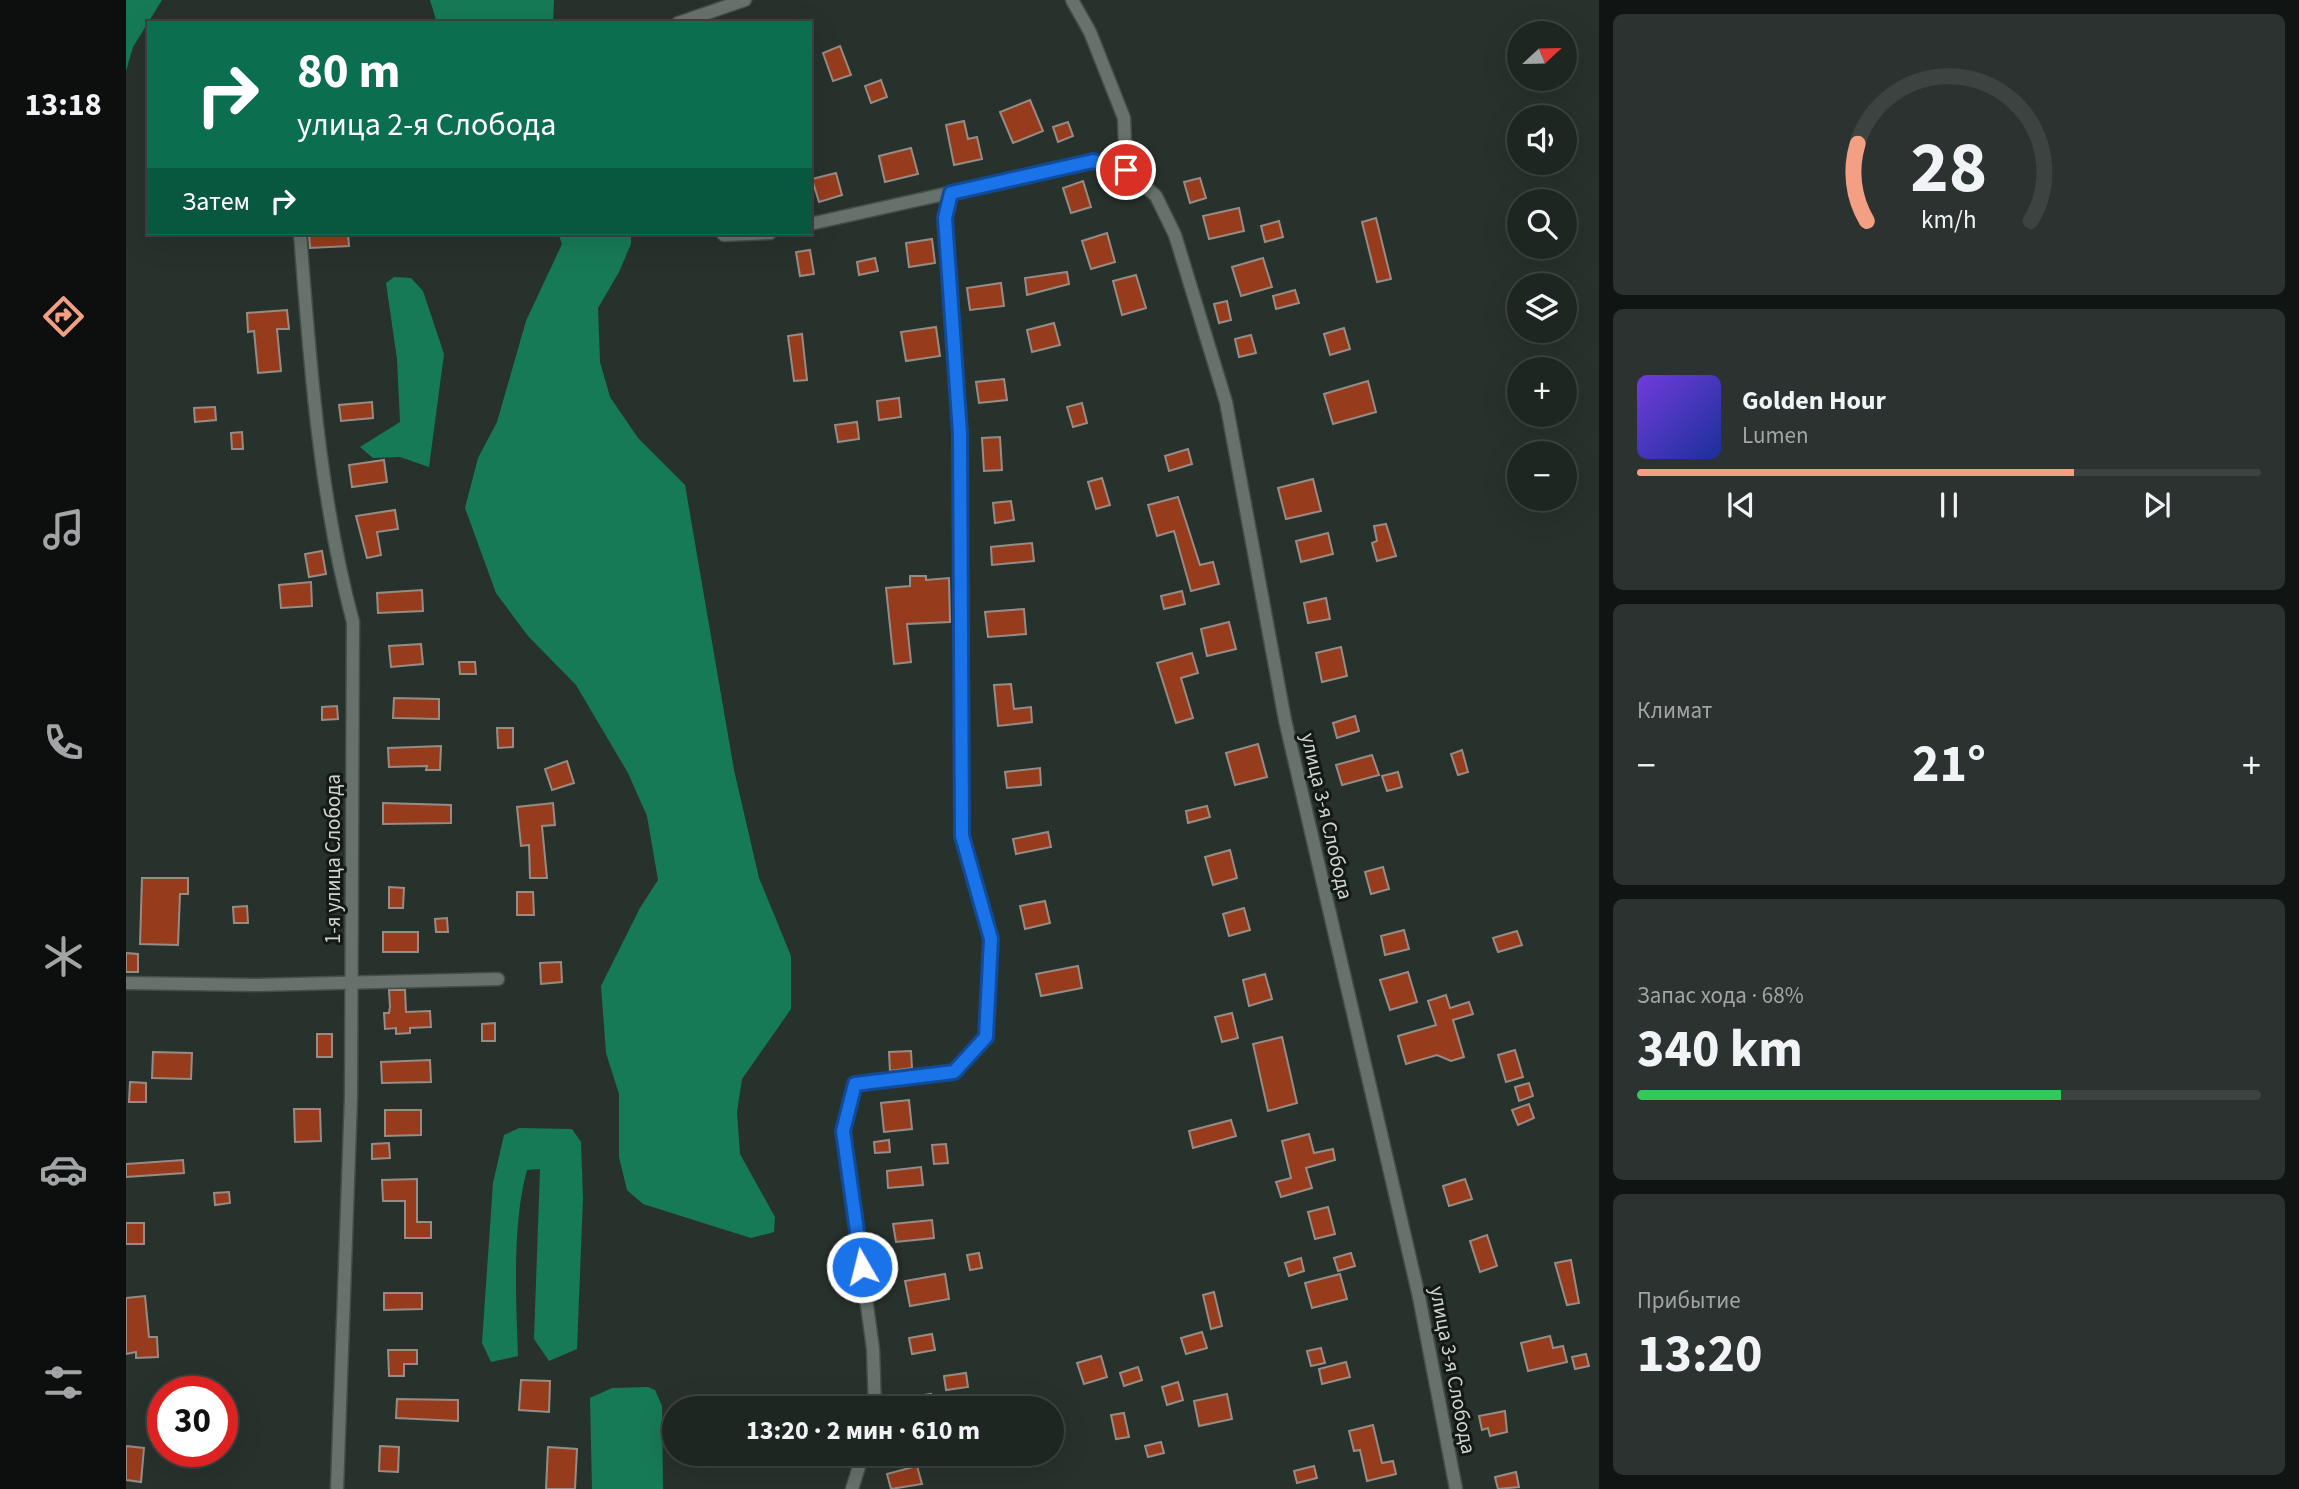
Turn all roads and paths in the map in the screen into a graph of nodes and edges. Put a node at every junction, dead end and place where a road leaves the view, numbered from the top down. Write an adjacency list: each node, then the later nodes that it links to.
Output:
1 (745, 0): 3 (street)
2 (1072, 0): 4 (street)
3 (684, 21)
4 (1126, 170): 5 (street); 15 (street, улица 3-я Слобода)
5 (951, 193): 6 (street); 11 (street)
6 (812, 224)
7 (300, 235): 9 (street, 1-я улица Слобода)
8 (498, 979): 9 (street)
9 (352, 982): 10 (street); 13 (street, 1-я улица Слобода)
10 (126, 983)
11 (875, 1396)
12 (859, 1466): 14 (street)
13 (337, 1489)
14 (852, 1489)
15 (1456, 1489)

